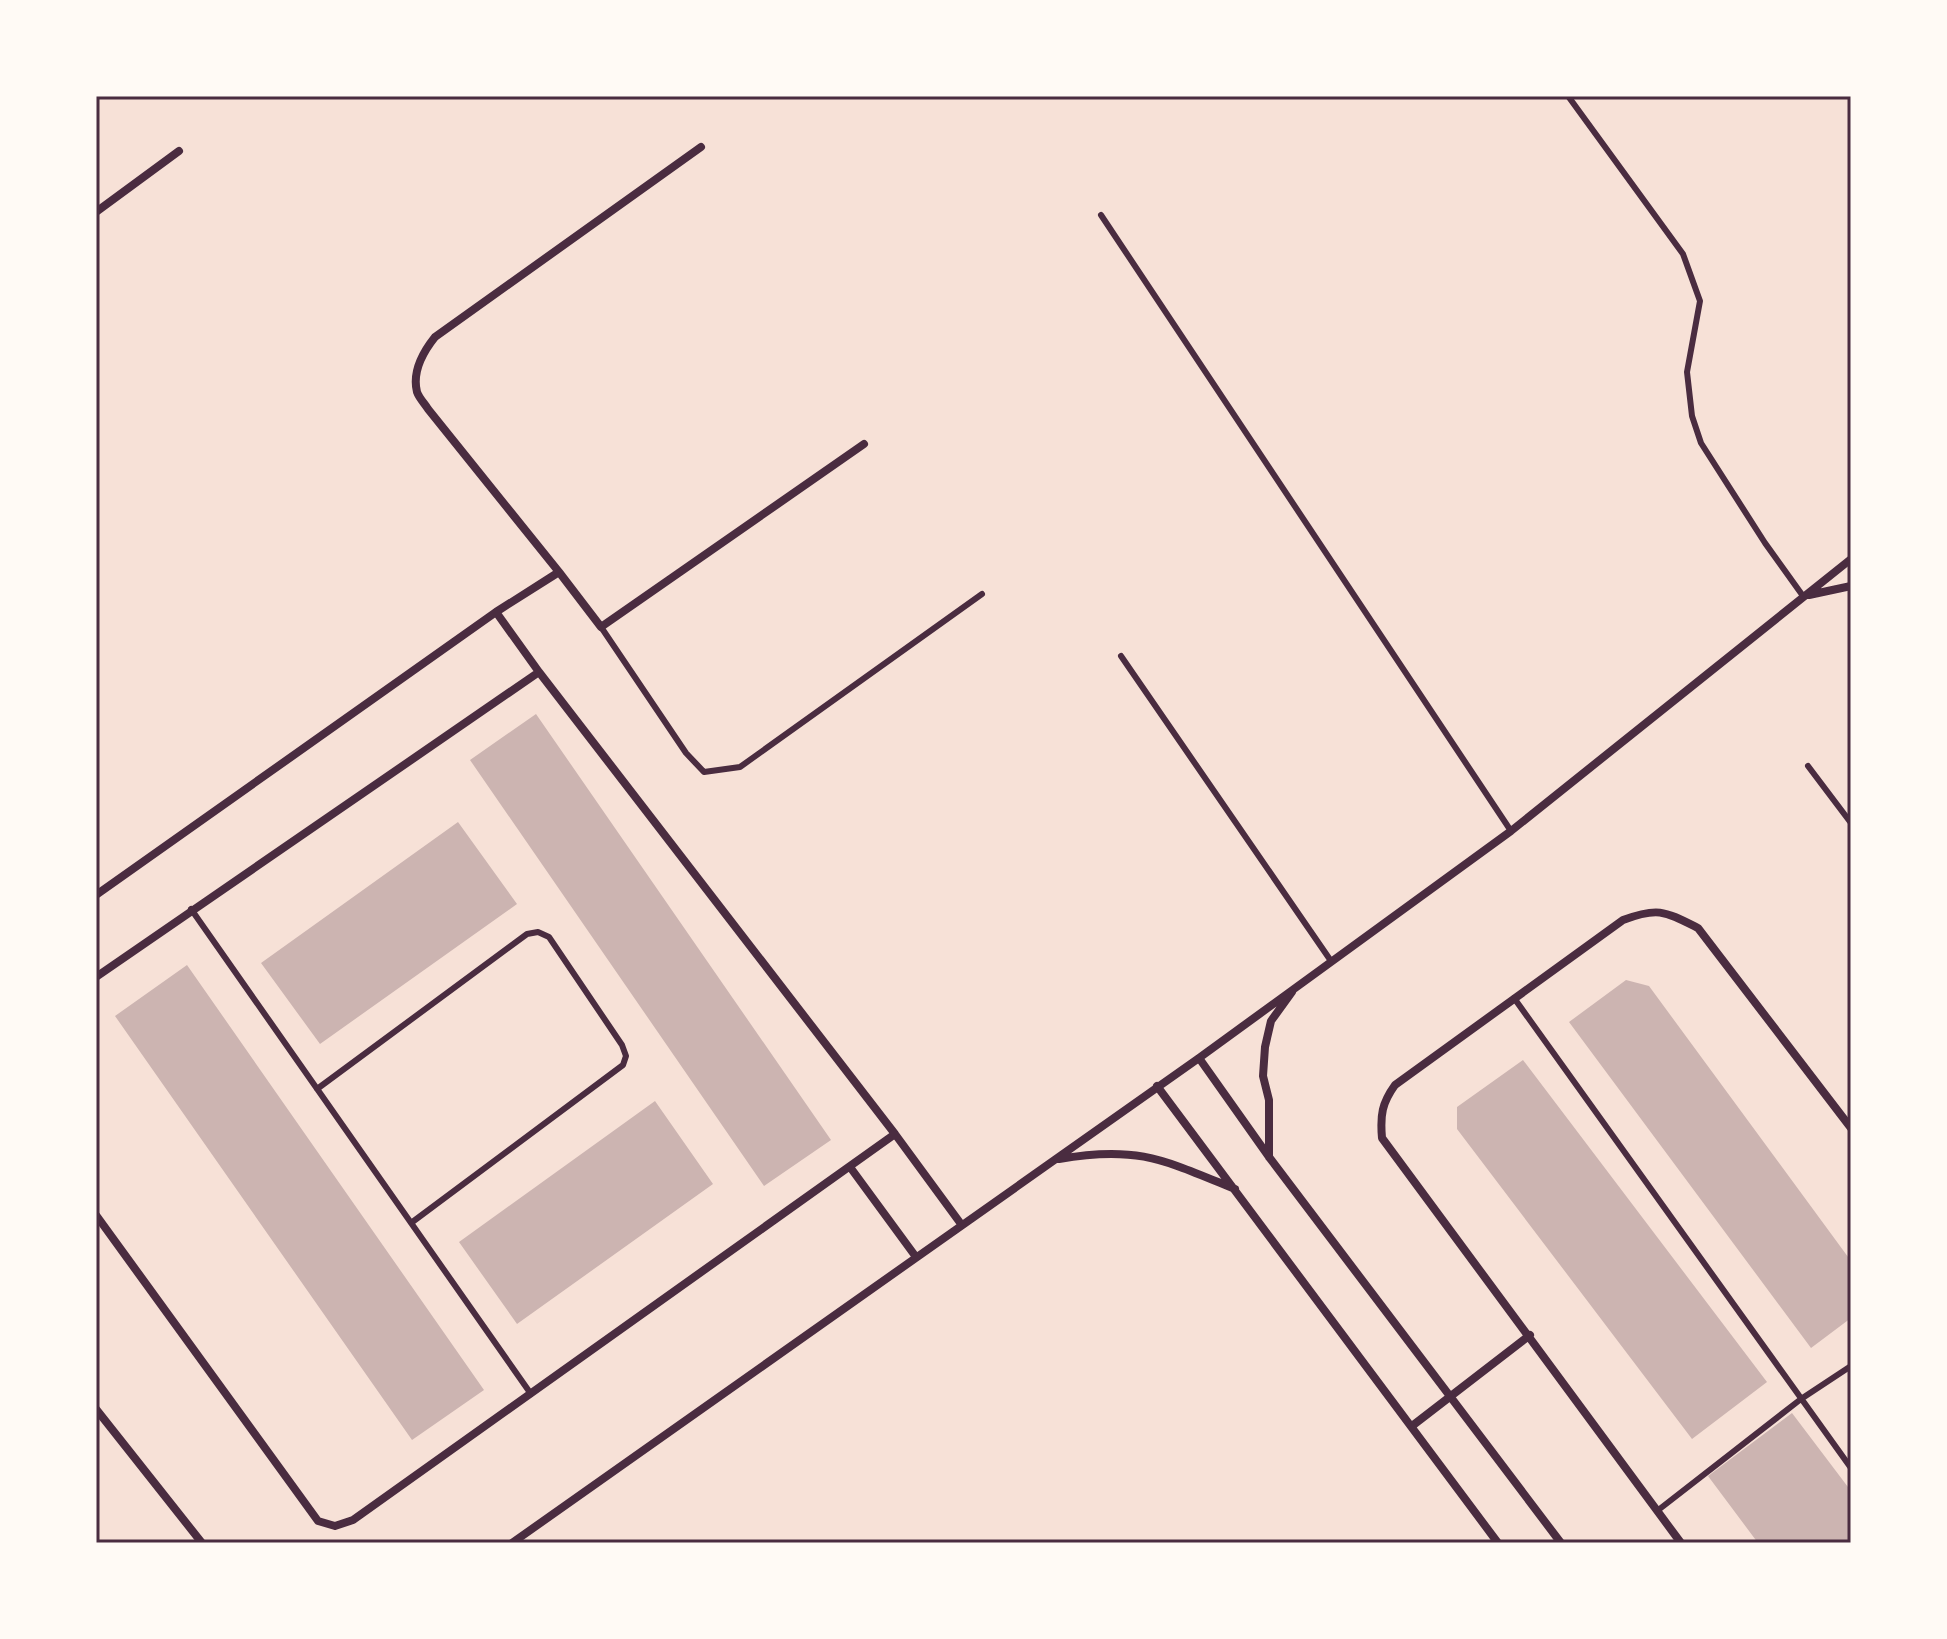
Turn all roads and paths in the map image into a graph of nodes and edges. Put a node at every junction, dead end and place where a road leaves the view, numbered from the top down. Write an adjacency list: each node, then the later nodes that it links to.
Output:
1 (1568, 96): 11 (lane)
2 (701, 147): 8 (street)
3 (179, 151): 4 (street)
4 (96, 212)
5 (1101, 215): 18 (lane)
6 (864, 444): 13 (street)
7 (1851, 559): 11 (street)
8 (559, 572): 12 (street); 13 (street)
9 (1851, 586): 11 (street)
10 (982, 594): 13 (lane)
11 (1803, 596): 18 (street)
12 (496, 612): 15 (street); 19 (street)
13 (601, 627)
14 (1121, 656): 21 (lane)
15 (539, 672): 20 (street); 29 (street)
16 (1808, 766): 17 (lane)
17 (1851, 823)
18 (1511, 831): 21 (street)
19 (96, 895)
20 (191, 909): 22 (street); 27 (lane)
21 (1331, 961): 23 (street)
22 (96, 977)
23 (1297, 985): 25 (street); 30 (street)
24 (1514, 998): 28 (street); 38 (street); 42 (lane)
25 (1199, 1058): 26 (street); 30 (street)
26 (1157, 1086): 31 (street); 33 (street)
27 (317, 1089): 35 (lane); 35 (lane)
28 (1851, 1128)
29 (895, 1134): 32 (street); 36 (street)
30 (1269, 1157): 41 (street)
31 (1056, 1159): 33 (street); 36 (street)
32 (850, 1167): 37 (street); 40 (street)
33 (1235, 1189): 44 (street)
34 (96, 1215): 40 (street)
35 (411, 1223): 40 (lane)
36 (961, 1224): 37 (street)
37 (916, 1257): 48 (street)
38 (1530, 1335): 41 (street); 46 (street)
39 (1851, 1366): 42 (lane)
40 (531, 1394)
41 (1450, 1397): 44 (street); 50 (street)
42 (1801, 1399): 45 (lane); 46 (lane)
43 (96, 1409): 47 (street)
44 (1412, 1426): 49 (street)
45 (1851, 1468)
46 (1657, 1511): 51 (street)
47 (202, 1543)
48 (512, 1543)
49 (1498, 1543)
50 (1561, 1543)
51 (1681, 1543)

